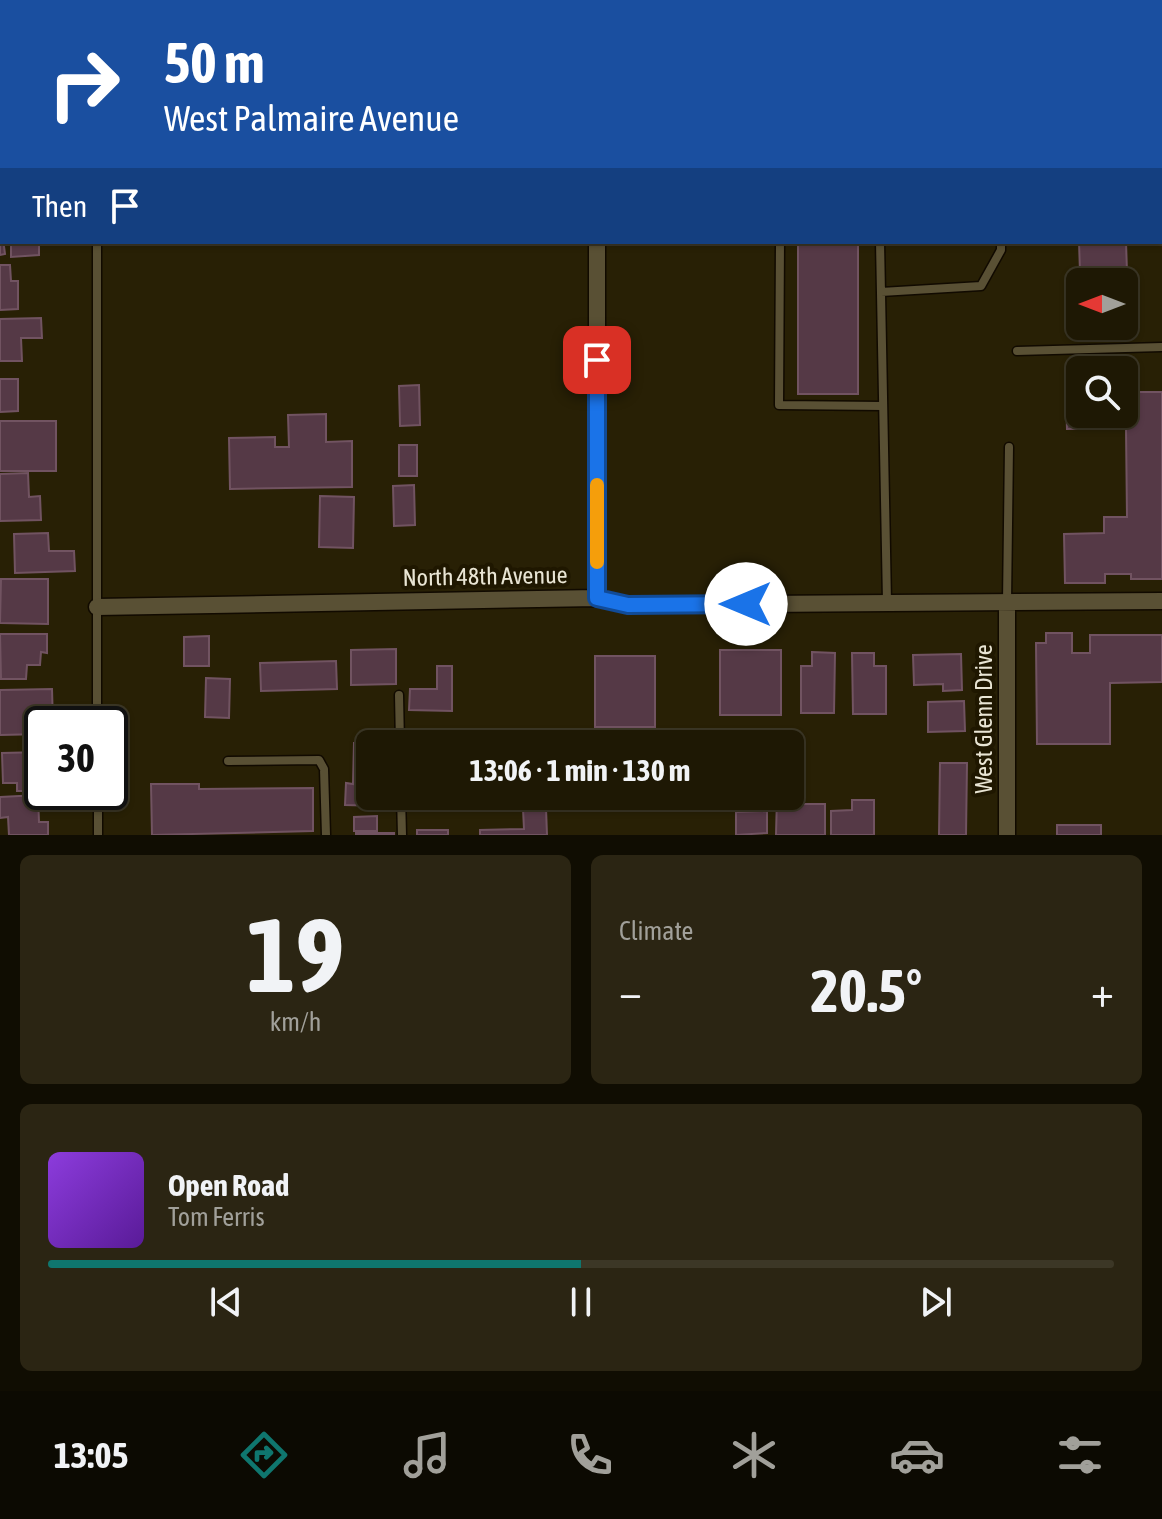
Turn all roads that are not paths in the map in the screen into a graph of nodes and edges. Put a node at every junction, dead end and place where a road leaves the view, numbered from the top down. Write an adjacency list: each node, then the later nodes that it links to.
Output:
1 (97, 244): 17 (lane)
2 (597, 244): 12 (street)
3 (780, 244): 9 (lane)
4 (880, 244): 6 (lane)
5 (1001, 244): 6 (lane)
6 (881, 292): 9 (lane)
7 (1162, 347): 8 (lane)
8 (1017, 351)
9 (883, 406): 14 (lane)
10 (1009, 447): 15 (lane)
11 (746, 577): 16 (lane)
12 (597, 598): 16 (street, North 48th Avenue); 17 (street, North 48th Avenue)
13 (1162, 601): 15 (street, North 48th Avenue)
14 (887, 603): 15 (street, North 48th Avenue); 16 (street, North 48th Avenue)
15 (1007, 603): 27 (street, West Glenn Drive)
16 (746, 604)
17 (97, 607): 19 (lane)
18 (399, 695): 20 (lane)
19 (97, 706)
20 (400, 730)
21 (228, 761): 25 (lane)
22 (98, 810): 24 (lane)
23 (401, 810): 26 (lane)
24 (98, 835)
25 (326, 835)
26 (402, 835)
27 (1007, 835)

